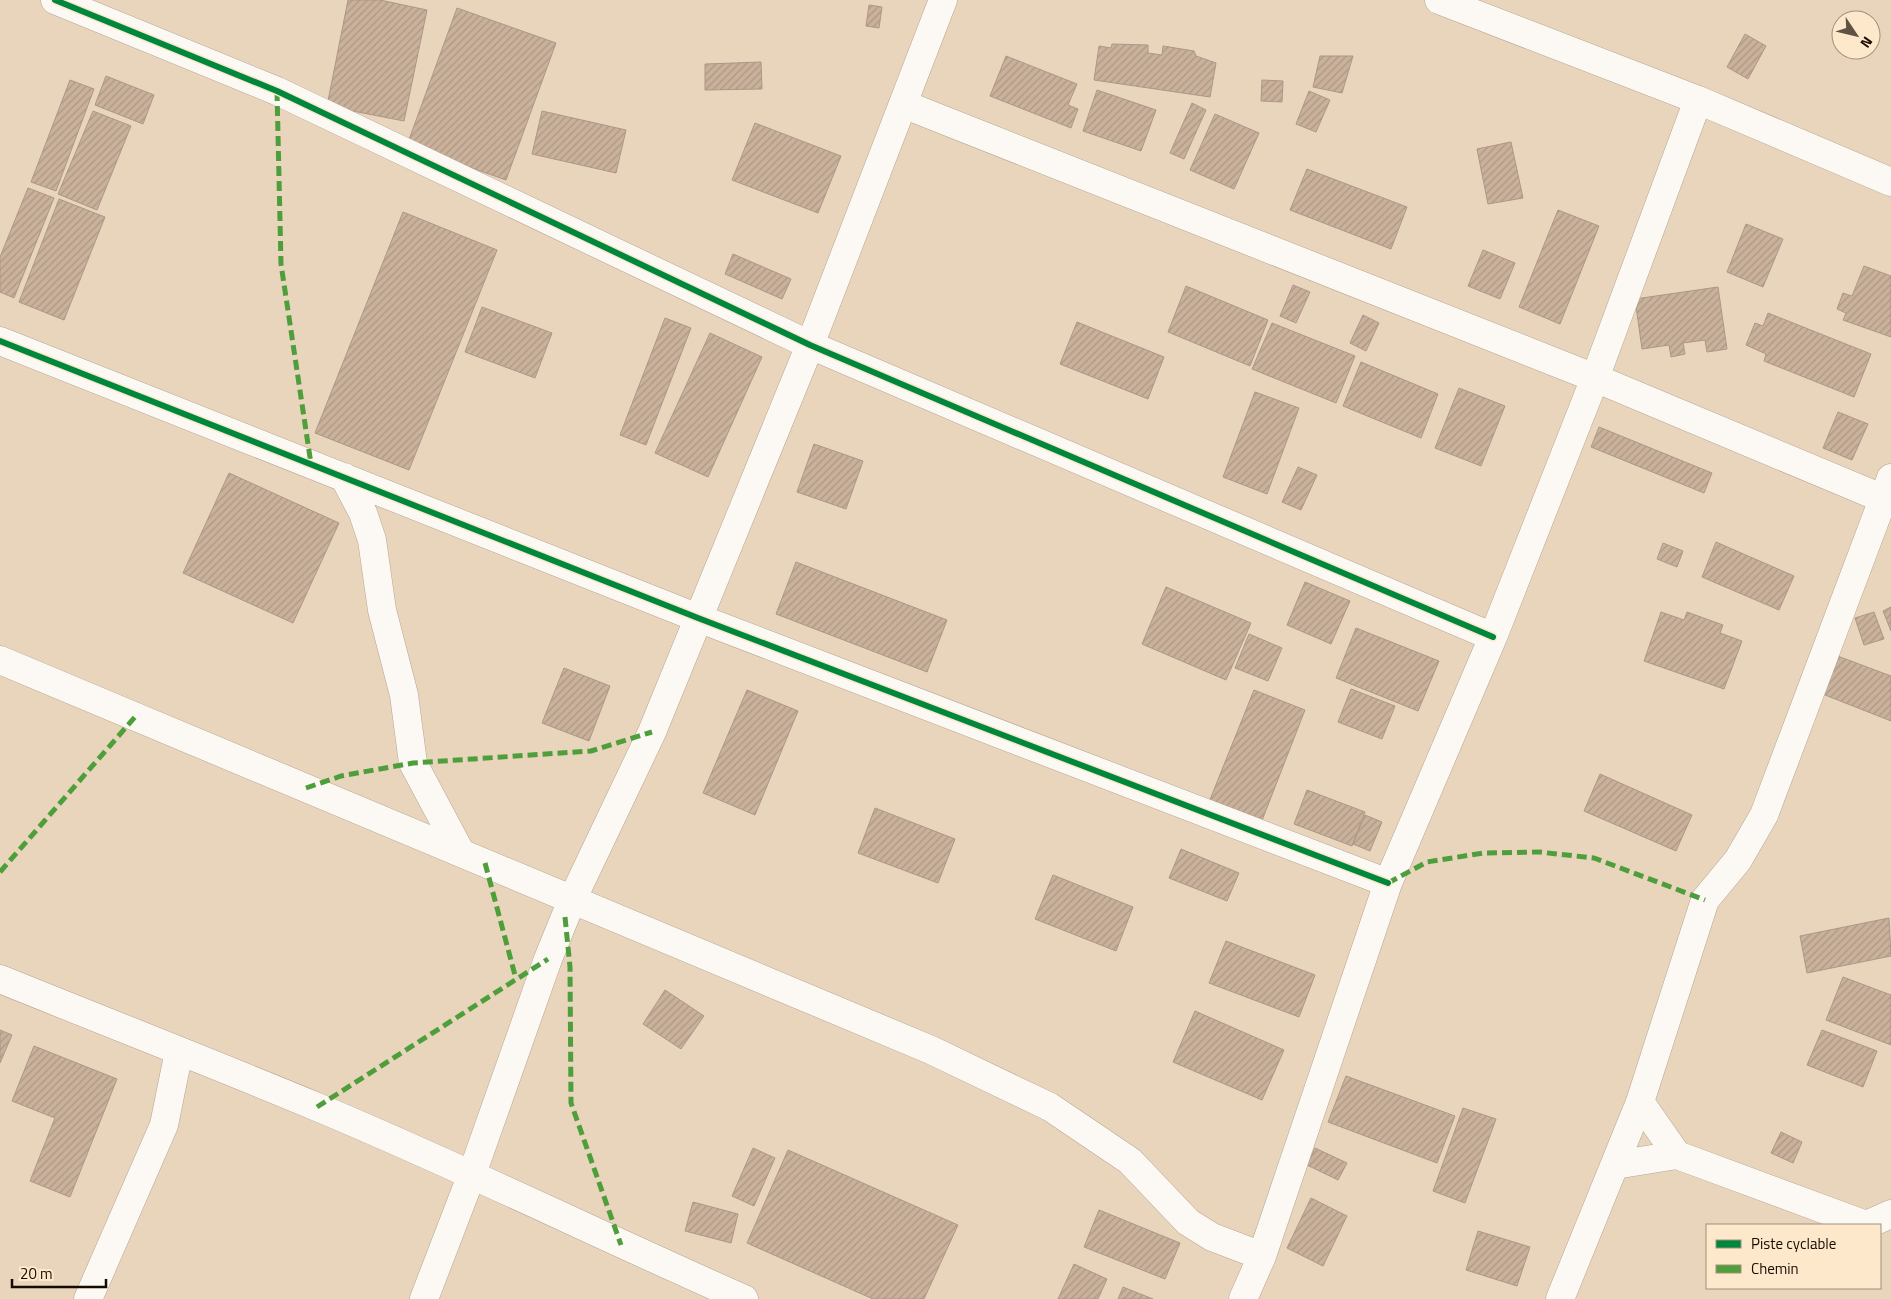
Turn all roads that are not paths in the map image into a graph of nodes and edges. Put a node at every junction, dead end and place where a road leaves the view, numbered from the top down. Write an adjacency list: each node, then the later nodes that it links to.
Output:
1 (55, 0): 8 (street)
2 (943, 0): 5 (street)
3 (1439, 0): 4 (street)
4 (1698, 100): 6 (street); 9 (street)
5 (903, 104): 8 (street); 9 (street)
6 (1891, 182)
7 (0, 341): 10 (street)
8 (810, 345): 12 (street); 13 (street)
9 (1595, 378): 11 (street); 13 (street)
10 (344, 477): 12 (street); 15 (street)
11 (1888, 493): 20 (street)
12 (698, 618): 16 (street); 17 (street)
13 (1493, 637): 16 (street)
14 (0, 660): 15 (street)
15 (461, 853): 17 (street)
16 (1388, 883): 27 (street)
17 (572, 900): 23 (street); 27 (street)
18 (0, 979): 19 (street)
19 (179, 1051): 23 (street); 28 (street)
20 (1640, 1102): 21 (street); 22 (street)
21 (1677, 1155): 22 (street); 25 (street)
22 (1616, 1165): 32 (street)
23 (472, 1174): 29 (street); 30 (street)
24 (1891, 1214): 26 (street)
25 (1863, 1224)
26 (1868, 1224)
27 (1262, 1256): 31 (street)
28 (88, 1299)
29 (424, 1299)
30 (744, 1299)
31 (1243, 1299)
32 (1560, 1299)

